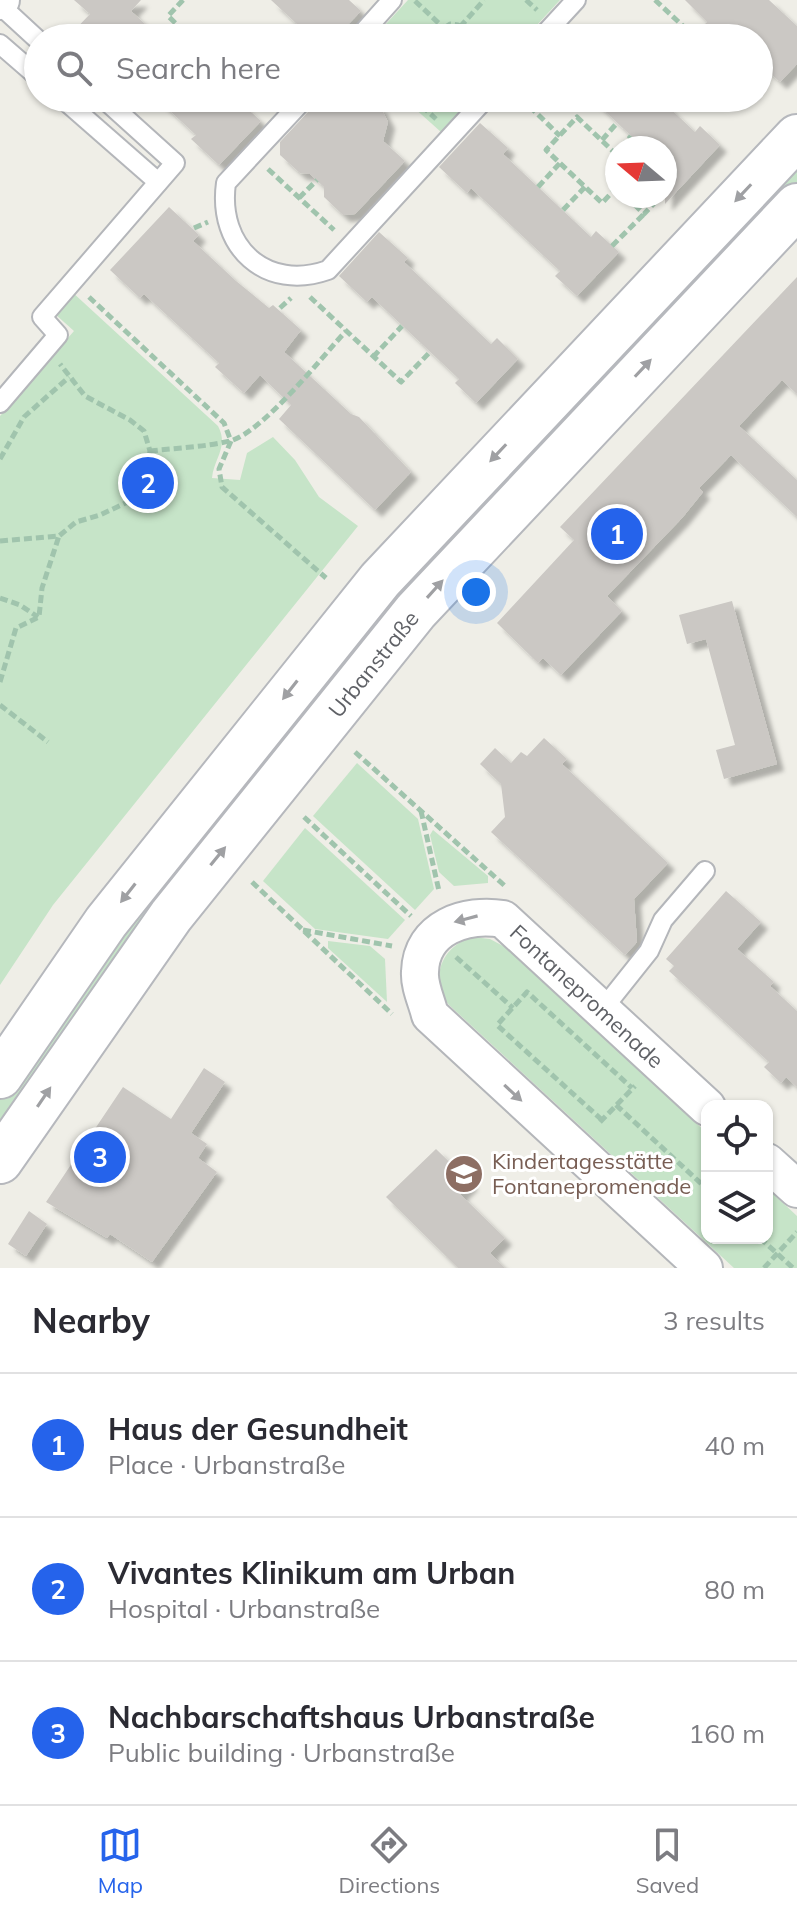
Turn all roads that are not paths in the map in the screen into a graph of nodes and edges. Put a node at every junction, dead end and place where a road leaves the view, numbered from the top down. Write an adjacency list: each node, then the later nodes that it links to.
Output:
1 (392, 0): 4 (lane)
2 (576, 0): 5 (lane)
3 (0, 2): 6 (lane)
4 (371, 24)
5 (554, 24)
6 (24, 26)
7 (0, 44): 8 (lane)
8 (24, 65)
9 (78, 112): 14 (lane)
10 (119, 112): 14 (lane)
11 (292, 112): 12 (lane)
12 (473, 112)
13 (797, 137): 17 (main road, Urbanstraße, one-way to 17)
14 (158, 182): 16 (lane)
15 (797, 206): 17 (main road, Urbanstraße, one-way to 15)
16 (0, 403)
17 (345, 664): 20 (main road, Urbanstraße, one-way to 20); 22 (main road, Urbanstraße, one-way to 17)
18 (705, 871): 19 (lane)
19 (602, 1010): 21 (street, Fontanepromenade); 25 (street, Fontanepromenade, one-way to 25)
20 (0, 1076)
21 (701, 1101)
22 (0, 1161)
23 (773, 1167): 24 (street)
24 (797, 1189)
25 (704, 1268)

